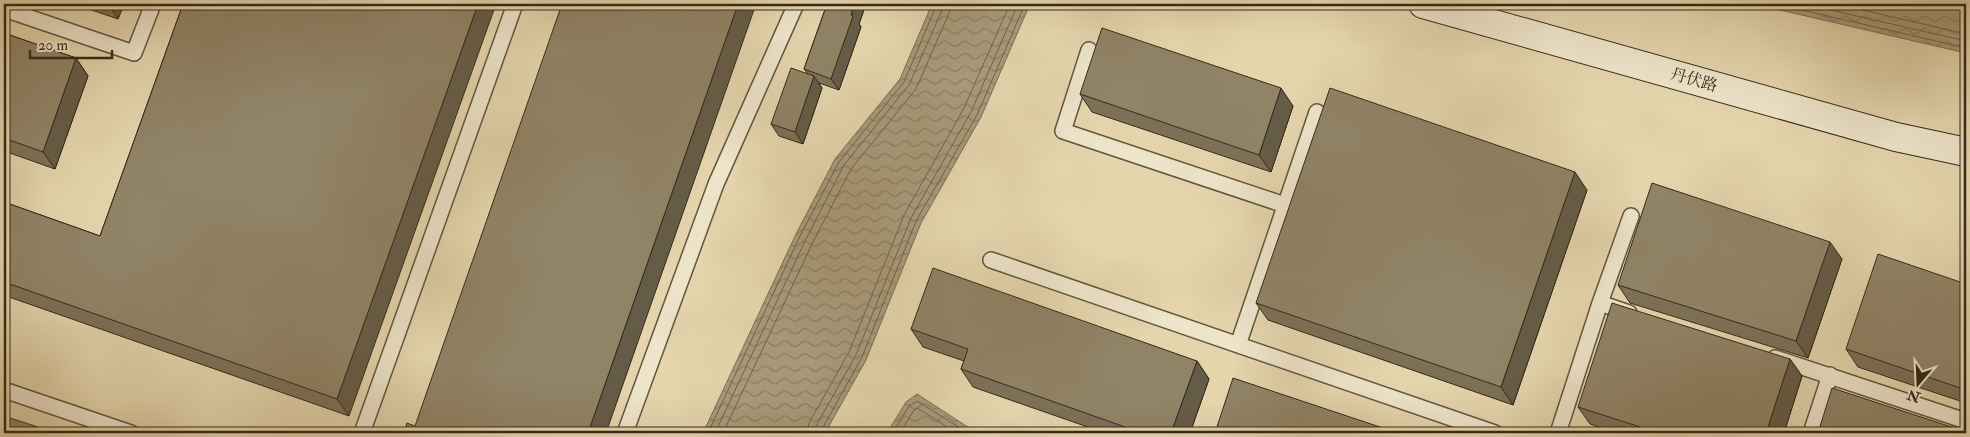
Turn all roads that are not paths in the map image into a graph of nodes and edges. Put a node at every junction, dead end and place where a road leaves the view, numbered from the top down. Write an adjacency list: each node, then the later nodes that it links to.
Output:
1 (152, 4): 5 (lane)
2 (515, 4): 20 (lane)
3 (796, 4): 21 (lane)
4 (1423, 4): 8 (main road, 丹伏路)
5 (4, 9)
6 (1089, 50): 9 (lane)
7 (1317, 112): 9 (lane)
8 (1966, 152)
9 (1285, 205): 14 (lane)
10 (1632, 216): 12 (lane)
11 (991, 260): 14 (lane)
12 (1600, 304): 13 (lane); 23 (lane)
13 (1646, 318)
14 (1238, 345): 22 (lane)
15 (1765, 355): 16 (lane)
16 (1830, 375): 18 (lane); 24 (lane)
17 (4, 390): 19 (lane)
18 (1966, 421)
19 (130, 433)
20 (362, 433)
21 (625, 433)
22 (1495, 433)
23 (1558, 433)
24 (1810, 433)

